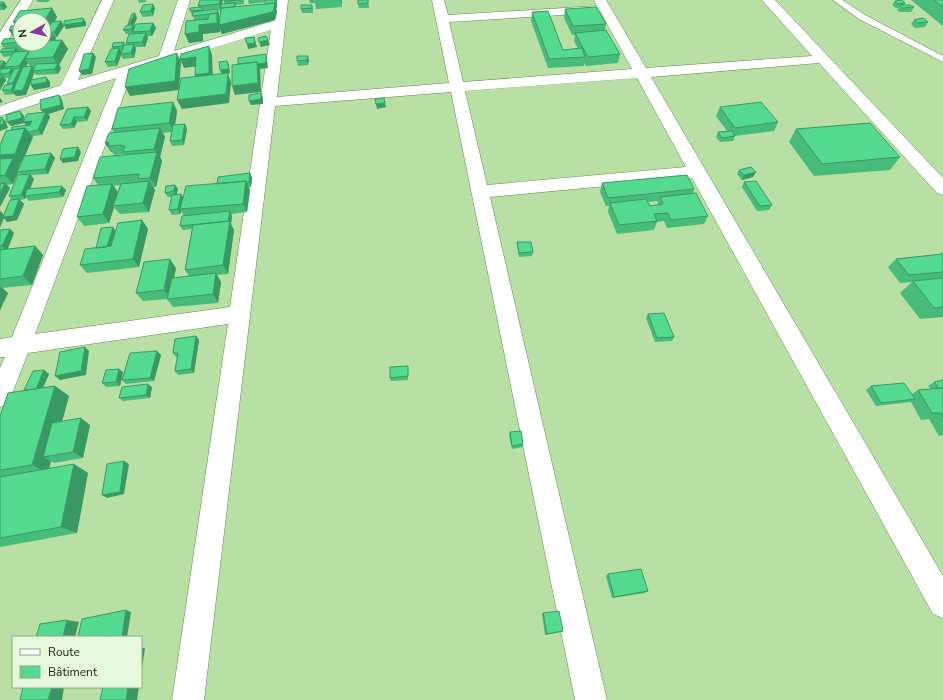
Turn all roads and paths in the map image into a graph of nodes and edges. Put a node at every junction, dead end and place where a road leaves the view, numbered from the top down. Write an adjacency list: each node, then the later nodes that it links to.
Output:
1 (27, 0): 10 (street)
2 (108, 0): 17 (street)
3 (184, 0): 11 (street)
4 (282, 0): 9 (street)
5 (768, 0): 12 (street)
6 (837, 0): 13 (lane)
7 (603, 4): 8 (street); 15 (street)
8 (440, 9): 16 (street)
9 (278, 24): 11 (street); 18 (street)
10 (2, 35)
11 (165, 58): 14 (street)
12 (822, 58): 15 (street); 21 (street)
13 (943, 60)
14 (126, 70): 17 (street); 24 (street)
15 (642, 73): 16 (street); 20 (street)
16 (458, 87): 18 (street); 22 (street)
17 (67, 88): 19 (street)
18 (268, 102): 23 (street)
19 (0, 112)
20 (698, 172): 22 (street); 26 (street)
21 (943, 189)
22 (480, 192): 28 (street)
23 (240, 314): 24 (street); 27 (street)
24 (10, 346): 25 (street)
25 (0, 397)
26 (943, 604)
27 (188, 700)
28 (591, 700)

